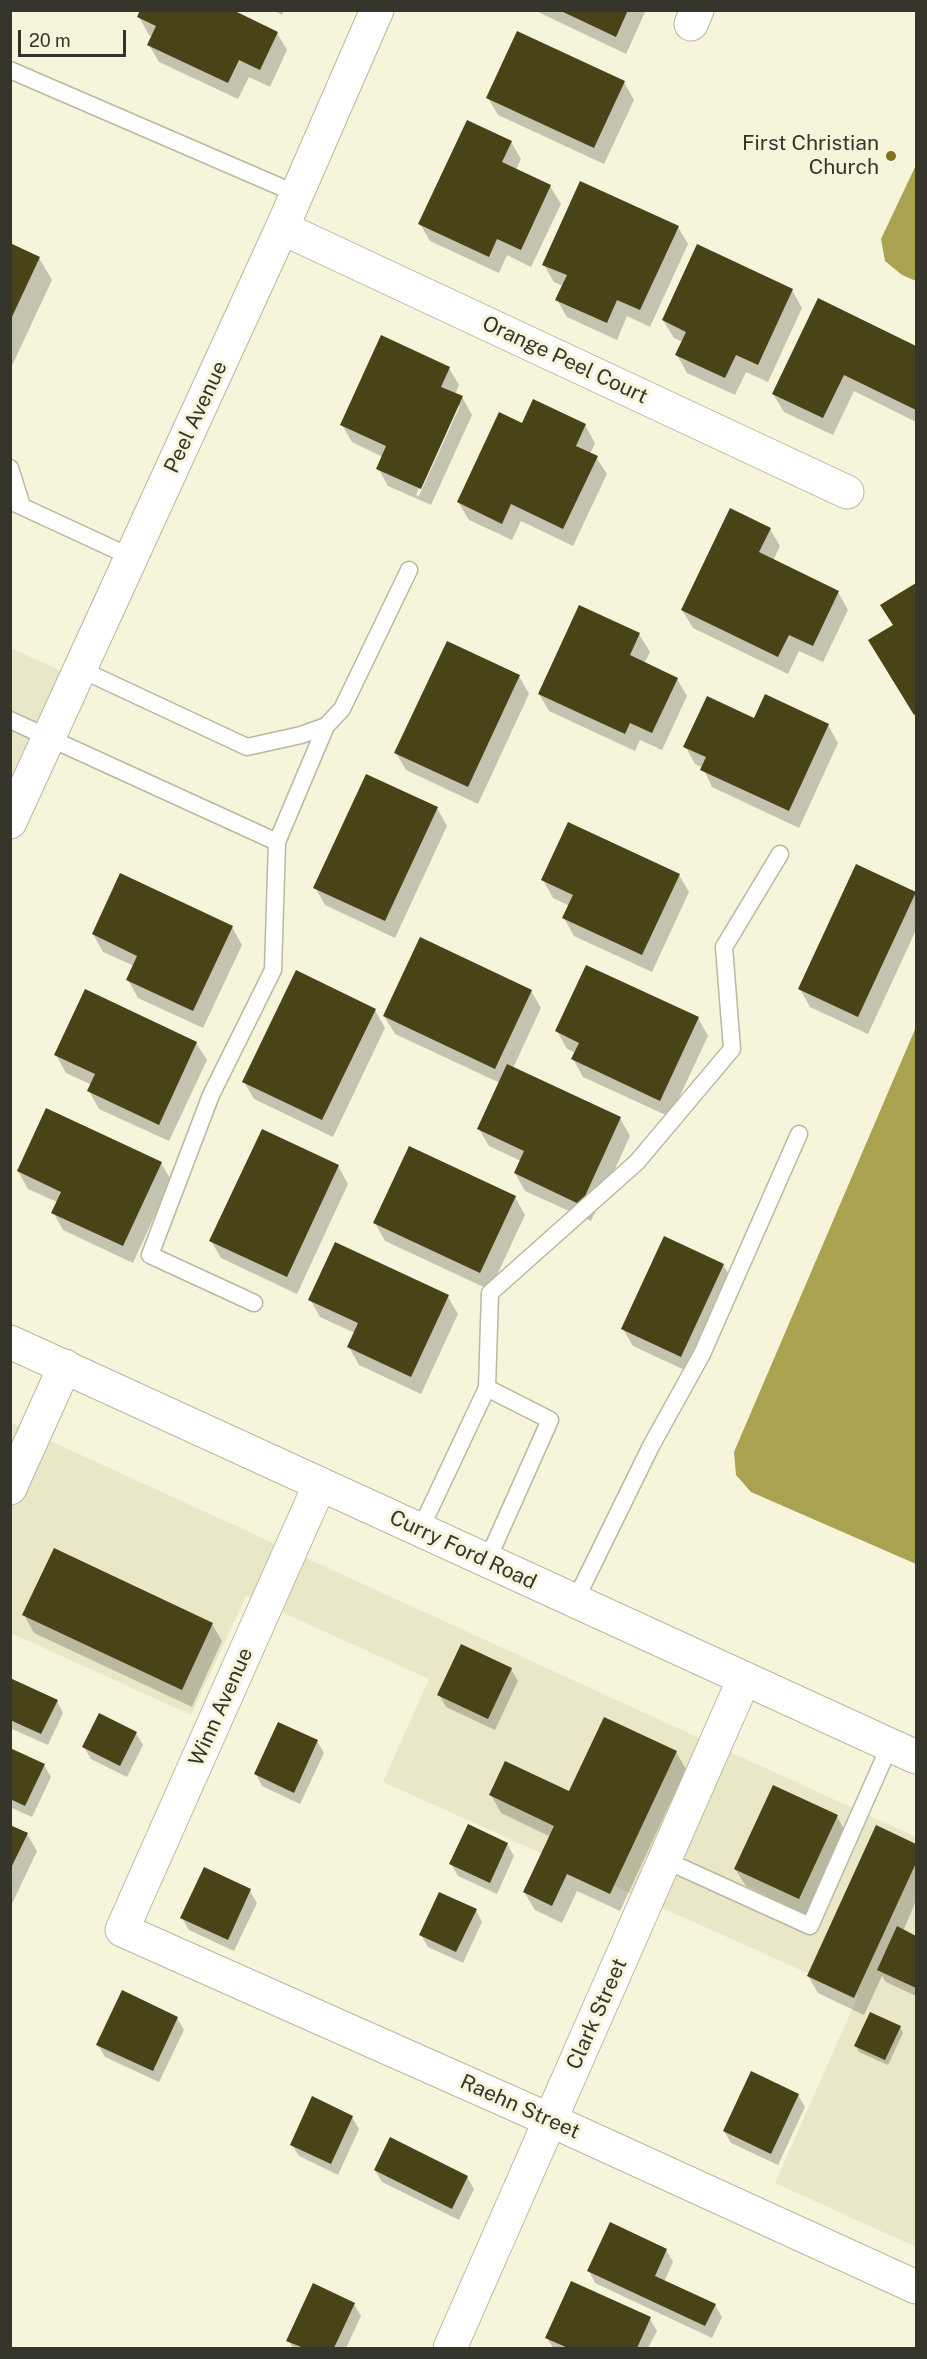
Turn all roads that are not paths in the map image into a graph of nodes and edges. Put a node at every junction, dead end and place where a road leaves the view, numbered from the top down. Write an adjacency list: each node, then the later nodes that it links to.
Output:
1 (377, 10): 3 (street, Peel Avenue)
2 (10, 70): 3 (lane)
3 (297, 195): 4 (street, Peel Avenue)
4 (282, 228): 6 (street, Orange Peel Court); 8 (street, Peel Avenue)
5 (10, 468): 7 (lane)
6 (847, 492)
7 (16, 503): 8 (lane)
8 (131, 557): 10 (street, Peel Avenue)
9 (408, 570): 12 (lane)
10 (80, 669): 12 (lane); 13 (street, Peel Avenue)
11 (10, 720): 13 (lane)
12 (326, 726): 15 (lane)
13 (49, 738): 14 (street, Peel Avenue); 15 (lane)
14 (10, 822)
15 (277, 842): 18 (lane)
16 (780, 854): 21 (lane)
17 (799, 1134): 26 (lane)
18 (254, 1303)
19 (10, 1341): 20 (street, Curry Ford Road)
20 (65, 1366): 22 (street, Curry Ford Road); 23 (street)
21 (487, 1388): 24 (lane); 25 (lane)
22 (320, 1484): 24 (street, Curry Ford Road); 30 (street, Winn Avenue)
23 (10, 1488)
24 (420, 1530): 25 (street, Curry Ford Road)
25 (487, 1561): 26 (street, Curry Ford Road)
26 (575, 1601): 27 (street, Curry Ford Road)
27 (744, 1679): 28 (street, Curry Ford Road); 29 (street, Clark Street)
28 (903, 1751): 29 (lane)
29 (665, 1860): 31 (street, Clark Street)
30 (122, 1930): 31 (street, Raehn Street)
31 (550, 2120): 32 (street, Raehn Street); 33 (street, Clark Street)
32 (916, 2287)
33 (450, 2349)

